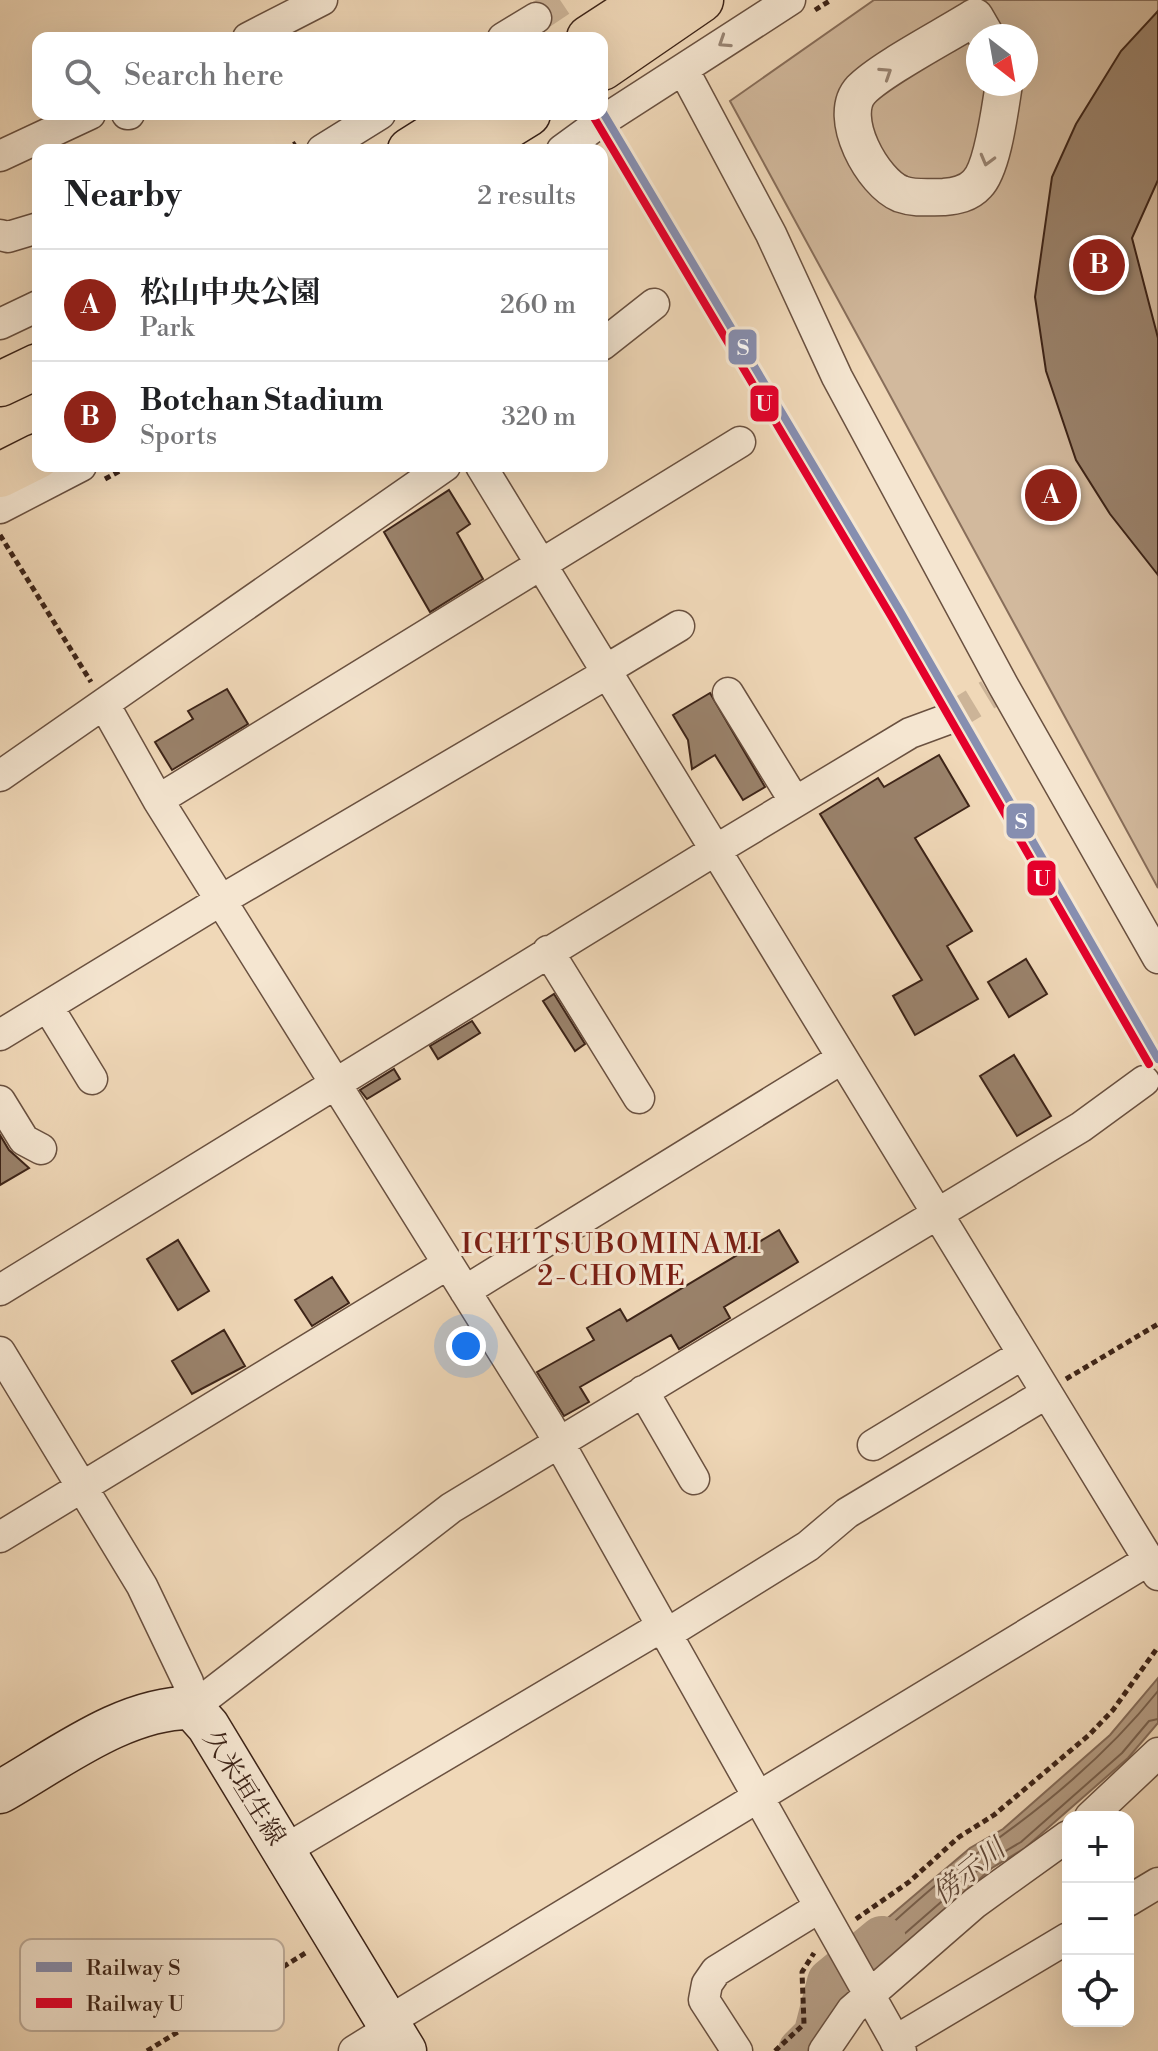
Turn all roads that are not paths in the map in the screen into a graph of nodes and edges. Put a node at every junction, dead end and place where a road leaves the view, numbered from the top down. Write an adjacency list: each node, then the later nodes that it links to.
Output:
1 (322, 0): 7 (street)
2 (647, 0): 9 (highway)
3 (701, 0): 10 (highway)
4 (790, 0): 11 (street, one-way to 11)
5 (536, 18): 8 (street)
6 (966, 30): 12 (street, one-way to 6)
7 (260, 32)
8 (513, 32)
9 (608, 51)
10 (608, 55)
11 (683, 69): 13 (street); 57 (street)
12 (1001, 96)
13 (608, 117)
14 (77, 120): 25 (street)
15 (370, 120): 20 (street)
16 (457, 120): 21 (highway)
17 (518, 120): 22 (highway)
18 (538, 120): 23 (highway)
19 (603, 120): 24 (street)
20 (332, 144)
21 (418, 144)
22 (480, 144)
23 (507, 144)
24 (570, 144)
25 (0, 156)
26 (32, 230): 27 (street)
27 (0, 235)
28 (654, 304): 31 (street)
29 (32, 309): 30 (street)
30 (0, 324)
31 (608, 340)
32 (32, 346): 33 (highway)
33 (0, 359)
34 (32, 369): 35 (highway)
35 (0, 384)
36 (32, 401): 37 (highway)
37 (0, 411)
38 (740, 442): 45 (street)
39 (32, 459): 43 (highway)
40 (69, 472): 44 (street)
41 (436, 472): 49 (street)
42 (485, 472): 45 (street)
43 (0, 475)
44 (0, 508)
45 (540, 565): 47 (street); 52 (street)
46 (679, 626): 47 (street)
47 (605, 672): 54 (street); 55 (street)
48 (728, 693): 53 (street)
49 (104, 704): 51 (street); 52 (street)
50 (948, 719): 53 (street)
51 (1, 772)
52 (158, 800): 55 (street)
53 (795, 802): 54 (street)
54 (714, 851): 56 (street); 60 (street)
55 (223, 899): 58 (street); 62 (street)
56 (548, 951): 62 (street); 64 (street)
57 (1158, 958)
58 (48, 1007): 59 (street); 61 (street)
59 (3, 1027)
60 (841, 1059): 67 (street); 70 (street)
61 (92, 1079)
62 (334, 1081): 68 (street); 69 (street)
63 (1144, 1081): 67 (street)
64 (639, 1098)
65 (0, 1101): 66 (street)
66 (41, 1149)
67 (937, 1215): 72 (street); 73 (street)
68 (448, 1264): 70 (street); 78 (street)
69 (0, 1290)
70 (465, 1291): 75 (street)
71 (0, 1352): 78 (street)
72 (1023, 1354): 74 (street); 76 (street)
73 (643, 1391): 75 (street); 77 (street)
74 (1047, 1392): 80 (street); 81 (street)
75 (556, 1443): 81 (street); 82 (street)
76 (873, 1445)
77 (694, 1479)
78 (82, 1488): 79 (street); 82 (street)
79 (0, 1537)
80 (1153, 1567): 85 (street)
81 (663, 1631): 85 (street); 88 (street)
82 (192, 1708): 84 (main road, 久米垣生線); 88 (main road, 久米垣生線)
83 (1158, 1753): 86 (street)
84 (0, 1792)
85 (758, 1800): 91 (street); 94 (street)
86 (1096, 1811)
87 (1062, 1840): 93 (street)
88 (283, 1851): 94 (main road, 久米垣生線)
89 (1158, 1883): 90 (street)
90 (1134, 1897)
91 (820, 1907): 93 (street); 97 (street)
92 (1062, 1942): 95 (street)
93 (868, 1993): 95 (street); 98 (street)
94 (395, 2034): 96 (street)
95 (898, 2046)
96 (354, 2051)
97 (737, 2051)
98 (824, 2051)

